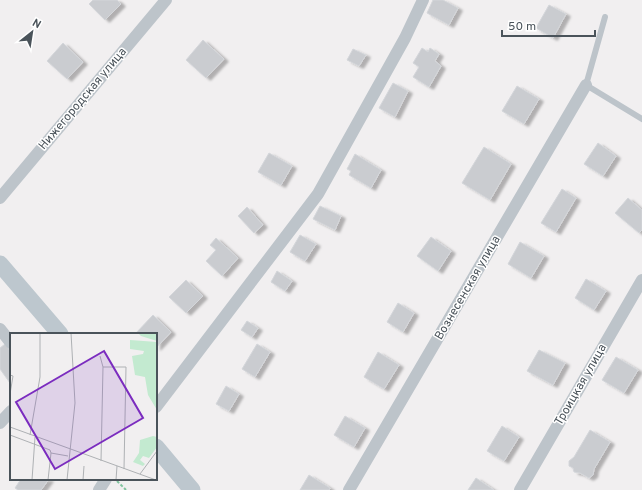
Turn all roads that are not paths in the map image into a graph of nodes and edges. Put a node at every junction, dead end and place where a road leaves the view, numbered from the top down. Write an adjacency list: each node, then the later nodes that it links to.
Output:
1 (166, 0): 6 (street, Нижегородская улица)
2 (423, 0): 12 (street)
3 (605, 17): 4 (lane)
4 (586, 85): 5 (lane); 19 (street, Вознесенская улица)
5 (642, 118)
6 (0, 198)
7 (0, 264): 10 (street)
8 (642, 280): 20 (street, Троицкая улица)
9 (0, 329): 11 (street)
10 (59, 333)
11 (10, 342)
12 (157, 406)
13 (10, 412): 14 (street)
14 (0, 423)
15 (157, 448): 18 (street)
16 (105, 480): 17 (street)
17 (99, 490)
18 (192, 490)
19 (349, 490)
20 (520, 490)

